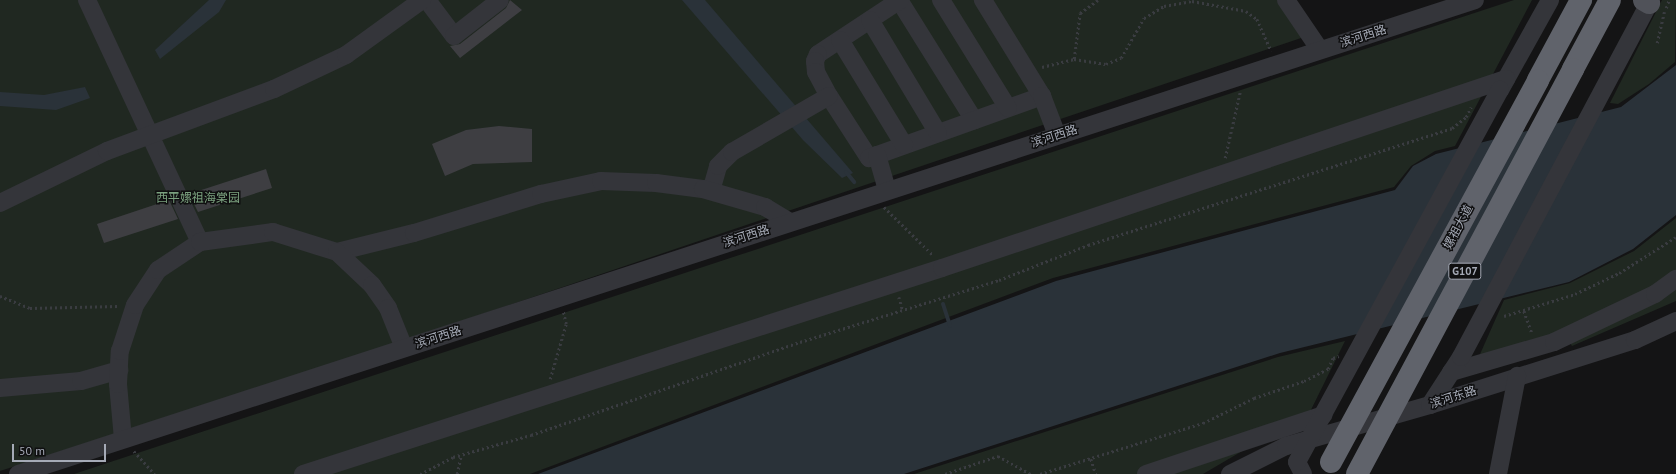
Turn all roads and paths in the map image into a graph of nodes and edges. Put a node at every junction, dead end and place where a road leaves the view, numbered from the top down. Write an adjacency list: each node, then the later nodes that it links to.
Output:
1 (87, 0): 31 (street)
2 (422, 0): 31 (street)
3 (427, 0): 4 (street)
4 (500, 0)
5 (900, 0): 17 (street); 29 (street)
6 (941, 0): 28 (street)
7 (983, 0): 23 (street)
8 (1098, 0): 21 (path)
9 (1206, 0): 16 (path)
10 (1286, 0): 20 (street)
11 (1474, 0): 20 (street, 滨河西路)
12 (1550, 0): 25 (street)
13 (1580, 0): 65 (highway, 嫘祖大道 / G107, bridge)
14 (1610, 0): 77 (highway, G107, bridge)
15 (1653, 1): 19 (path); 54 (street)
16 (1204, 4): 21 (path); 22 (path)
17 (870, 20): 18 (street); 30 (street)
18 (840, 40): 26 (street); 33 (street)
19 (1657, 43)
20 (1320, 50): 22 (street, 滨河西路)
21 (1074, 59): 23 (path)
22 (1277, 64): 24 (street, 滨河西路)
23 (1027, 71): 27 (street)
24 (1245, 74): 32 (street, 滨河西路); 35 (path)
25 (1498, 85): 35 (street); 60 (street, bridge); 62 (path)
26 (830, 96): 34 (street); 36 (street)
27 (1042, 96): 28 (street); 32 (street)
28 (1008, 108): 29 (street)
29 (974, 120): 30 (street)
30 (938, 133): 33 (street)
31 (153, 135): 38 (street); 41 (street)
32 (1056, 135): 37 (street, 滨河西路)
33 (904, 145): 34 (street)
34 (877, 155): 37 (street)
35 (1225, 172): 43 (street)
36 (711, 191): 39 (street); 42 (street)
37 (879, 193): 39 (street, 滨河西路); 43 (path)
38 (0, 203)
39 (790, 222): 46 (street, 滨河西路)
40 (1676, 237): 48 (path)
41 (200, 242): 42 (street); 47 (street)
42 (337, 252): 52 (street)
43 (942, 268): 58 (street)
44 (1676, 279): 51 (street)
45 (0, 296): 47 (path)
46 (560, 297): 52 (street, 滨河西路); 58 (path)
47 (135, 305): 55 (street)
48 (1524, 311): 49 (path); 51 (path)
49 (1504, 316)
50 (1676, 321): 56 (street, 滨河东路)
51 (1536, 347): 54 (street)
52 (404, 348): 61 (street, 滨河西路)
53 (1341, 356): 63 (path)
54 (1456, 364): 59 (street)
55 (119, 370): 57 (street); 61 (street)
56 (1517, 376): 59 (street, 滨河东路); 78 (street)
57 (0, 388)
58 (550, 392): 68 (street)
59 (1430, 405): 76 (street, 滨河东路)
60 (1323, 415): 64 (street, bridge); 75 (street)
61 (123, 439): 66 (street, 滨河西路); 67 (path)
62 (461, 455): 69 (path); 70 (path)
63 (1091, 459): 73 (path); 74 (path)
64 (1300, 468)
65 (1327, 468)
66 (18, 474)
67 (155, 474)
68 (303, 474)
69 (420, 474)
70 (457, 474)
71 (945, 474): 72 (path)
72 (1031, 474)
73 (1040, 474)
74 (1096, 474)
75 (1146, 474)
76 (1230, 474)
77 (1357, 474)
78 (1498, 474)

